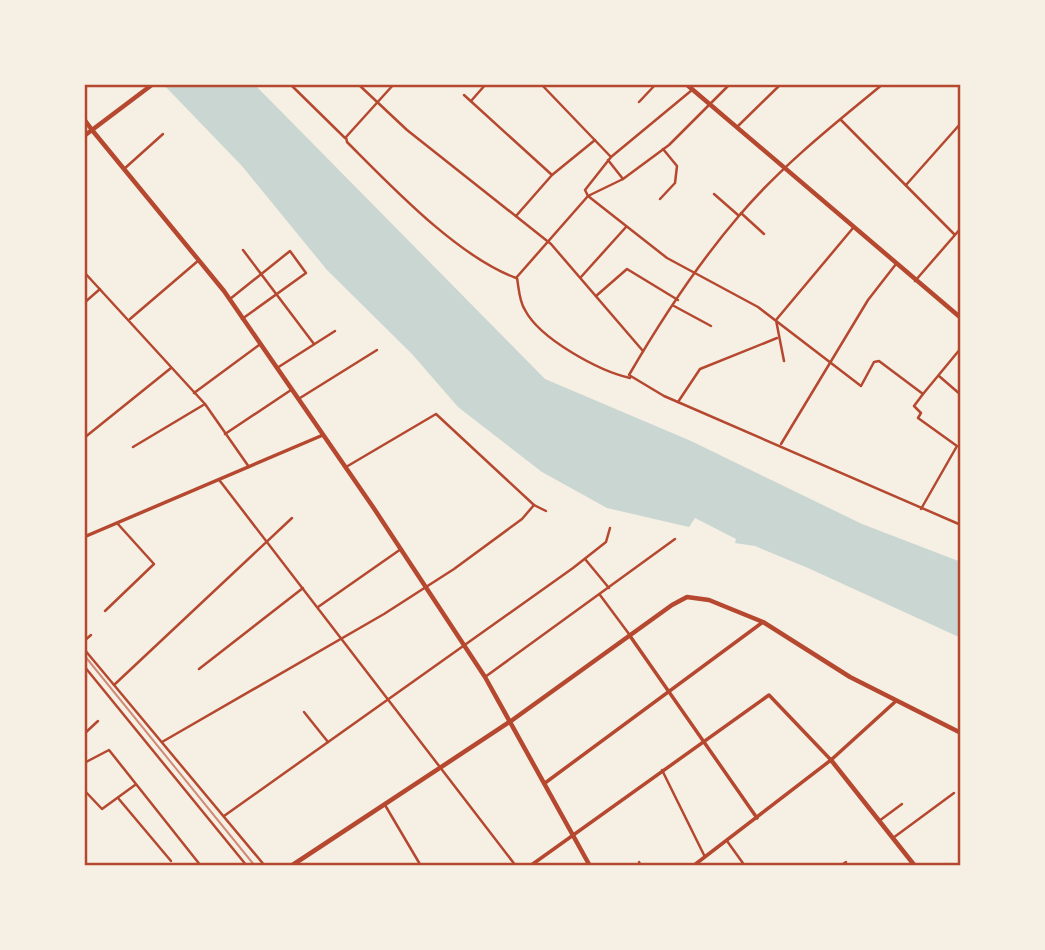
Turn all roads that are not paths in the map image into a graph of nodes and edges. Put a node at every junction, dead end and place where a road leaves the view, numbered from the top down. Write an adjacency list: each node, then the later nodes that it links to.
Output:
1 (153, 84): 22 (main road)
2 (290, 84): 25 (street)
3 (358, 84): 16 (street)
4 (394, 84): 16 (street)
5 (486, 84): 14 (street)
6 (541, 84): 26 (street)
7 (656, 84): 15 (street)
8 (686, 84): 12 (main road)
9 (730, 84): 17 (street)
10 (781, 84): 21 (street)
11 (883, 84): 19 (street)
12 (692, 90): 17 (main road); 28 (street)
13 (464, 95): 14 (street)
14 (471, 101): 31 (street)
15 (639, 102)
16 (377, 103): 25 (street); 38 (street)
17 (708, 105): 21 (main road); 27 (street)
18 (84, 119): 22 (main road)
19 (841, 119): 30 (street); 33 (street)
20 (961, 123): 33 (street)
21 (735, 128): 30 (main road)
22 (92, 130): 24 (main road); 29 (main road)
23 (163, 134): 29 (street)
24 (84, 136)
25 (346, 139): 51 (street)
26 (595, 140): 28 (street); 31 (street)
27 (663, 149): 32 (street); 36 (street)
28 (610, 159): 32 (street); 35 (street)
29 (124, 169): 46 (main road)
30 (783, 169): 37 (street); 40 (main road)
31 (552, 175): 38 (street)
32 (623, 179): 35 (street)
33 (906, 185): 43 (street)
34 (714, 194): 37 (street)
35 (588, 196): 39 (street); 44 (street)
36 (660, 199)
37 (740, 214): 42 (street); 50 (street)
38 (516, 216): 44 (street)
39 (626, 228): 50 (street); 52 (street)
40 (853, 228): 47 (main road); 64 (street)
41 (960, 229): 43 (street)
42 (764, 234)
43 (954, 234): 53 (street)
44 (547, 240): 51 (street); 52 (street)
45 (243, 250): 49 (street)
46 (199, 260): 57 (main road); 63 (street)
47 (895, 264): 53 (main road); 73 (street)
48 (84, 272): 54 (street)
49 (262, 273): 55 (street); 55 (street); 57 (street)
50 (694, 274): 58 (street); 64 (street)
51 (517, 278): 78 (street)
52 (581, 278): 56 (street)
53 (915, 281): 61 (main road)
54 (100, 289): 59 (street); 63 (street)
55 (278, 294): 62 (street); 69 (street)
56 (596, 296): 58 (street); 72 (street)
57 (229, 299): 62 (main road)
58 (678, 300): 60 (street)
59 (84, 303)
60 (674, 306): 65 (street); 72 (street)
61 (961, 317)
62 (242, 318): 68 (main road)
63 (130, 319): 75 (street)
64 (776, 320): 67 (street); 73 (street)
65 (711, 326)
66 (335, 331): 69 (street)
67 (777, 338): 74 (street); 84 (street)
68 (261, 344): 76 (main road); 80 (street)
69 (314, 344): 76 (street)
70 (961, 348): 77 (street)
71 (377, 350): 83 (street)
72 (644, 352): 78 (street)
73 (830, 360): 81 (street); 89 (street)
74 (784, 361)
75 (171, 368): 80 (street); 88 (street)
76 (277, 368): 79 (main road)
77 (939, 376): 81 (street); 82 (street)
78 (630, 377): 84 (street)
79 (291, 390): 83 (main road); 86 (street)
80 (194, 393): 85 (street)
81 (923, 394): 95 (street)
82 (961, 396)
83 (297, 400): 87 (main road)
84 (678, 402): 89 (street)
85 (205, 404): 86 (street); 90 (street)
86 (225, 433): 91 (street)
87 (323, 435): 91 (street); 92 (main road)
88 (84, 438)
89 (780, 445): 95 (street)
90 (133, 447)
91 (249, 467): 93 (street)
92 (346, 467): 94 (street); 104 (main road)
93 (220, 481): 98 (street); 103 (street)
94 (534, 505): 96 (street); 106 (street)
95 (921, 509): 99 (street)
96 (546, 511)
97 (292, 518): 103 (street)
98 (117, 523): 101 (street); 111 (street)
99 (961, 525)
100 (610, 528): 105 (street)
101 (84, 537)
102 (675, 538): 108 (street)
103 (265, 540): 107 (street); 122 (street)
104 (401, 549): 106 (main road); 110 (street)
105 (585, 559): 108 (street); 117 (street)
106 (427, 587): 114 (street); 117 (main road)
107 (303, 588): 110 (street); 120 (street)
108 (609, 588): 109 (street)
109 (600, 595): 115 (street); 121 (street)
110 (318, 607): 114 (street)
111 (105, 611)
112 (762, 622): 115 (main road); 123 (street); 125 (main road)
113 (91, 635): 116 (street)
114 (341, 636): 124 (street); 132 (street)
115 (630, 636): 123 (street); 128 (main road)
116 (84, 641)
117 (464, 643): 121 (main road); 124 (street)
118 (84, 649): 122 (street)
119 (84, 666): 155 (street)
120 (199, 669)
121 (485, 677): 128 (main road)
122 (114, 685): 132 (street)
123 (669, 692): 131 (street); 138 (street)
124 (388, 699): 133 (street); 136 (street)
125 (897, 699): 129 (main road); 134 (street)
126 (304, 712): 133 (street)
127 (98, 721): 130 (street)
128 (511, 721): 136 (main road); 138 (main road)
129 (961, 733)
130 (84, 734)
131 (703, 740): 134 (street); 137 (street); 146 (street)
132 (162, 742): 145 (street)
133 (328, 742): 145 (street)
134 (831, 760): 146 (street); 147 (main road)
135 (84, 763): 139 (street)
136 (442, 768): 144 (main road); 159 (street)
137 (662, 770): 148 (street); 151 (street)
138 (545, 783): 148 (main road)
139 (135, 785): 142 (street); 154 (street)
140 (84, 789): 142 (street)
141 (954, 793): 149 (street)
142 (118, 798): 152 (street)
143 (902, 804): 147 (street)
144 (385, 805): 157 (main road); 158 (street)
145 (224, 816): 156 (street)
146 (757, 818): 150 (street)
147 (879, 821): 149 (main road)
148 (573, 834): 160 (street); 161 (main road)
149 (893, 838): 165 (main road)
150 (727, 841): 151 (street); 163 (street)
151 (705, 857): 162 (street)
152 (171, 861)
153 (846, 862): 164 (street)
154 (201, 866)
155 (247, 866)
156 (265, 866)
157 (291, 866)
158 (421, 866)
159 (516, 866)
160 (530, 866)
161 (590, 866)
162 (693, 866)
163 (745, 866)
164 (840, 866)
165 (915, 866)

